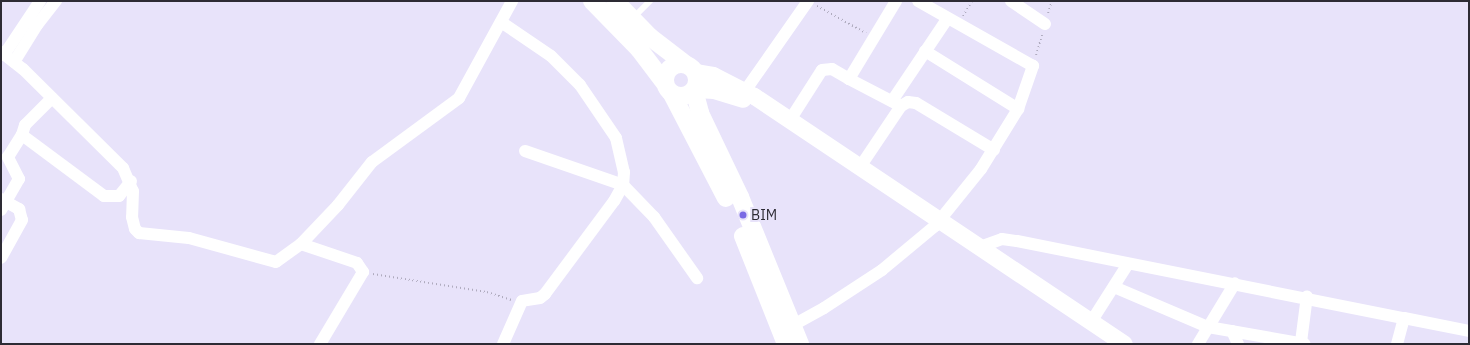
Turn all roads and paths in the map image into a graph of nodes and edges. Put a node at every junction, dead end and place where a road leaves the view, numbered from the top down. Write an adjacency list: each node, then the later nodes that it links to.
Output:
1 (40, 1): 19 (street)
2 (56, 1): 19 (street)
3 (512, 1): 14 (street)
4 (592, 1): 22 (main road)
5 (615, 1): 13 (main road)
6 (650, 1): 13 (lane)
7 (896, 1): 17 (street)
8 (918, 1): 12 (street)
9 (972, 1): 16 (path)
10 (1011, 1): 15 (street)
11 (812, 3): 17 (path); 23 (street)
12 (947, 19): 16 (street); 18 (street)
13 (631, 20): 20 (main road)
14 (501, 22): 33 (street); 36 (street)
15 (1045, 24)
16 (958, 25): 26 (street)
17 (874, 38): 21 (street)
18 (925, 51): 25 (street); 26 (street)
19 (6, 59): 24 (street)
20 (692, 78): 22 (main road); 22 (main road); 23 (street); 35 (street); 51 (main road)
21 (849, 79): 25 (street); 27 (street)
22 (668, 88): 51 (main road)
23 (745, 91): 27 (street)
24 (52, 98): 28 (street); 32 (street)
25 (896, 103): 29 (street); 31 (street)
26 (1018, 109): 29 (street)
27 (790, 120): 31 (street)
28 (22, 135): 32 (street); 34 (street)
29 (994, 150): 35 (street)
30 (525, 152): 33 (street)
31 (860, 167): 35 (street)
32 (131, 181): 36 (street)
33 (622, 185): 41 (street); 45 (street)
34 (3, 204): 38 (street)
35 (937, 223): 37 (street); 51 (street); 56 (street)
36 (301, 244): 40 (street)
37 (980, 247): 39 (street); 47 (street)
38 (1, 258)
39 (1128, 264): 42 (street); 43 (street)
40 (363, 272): 45 (path); 53 (street)
41 (697, 278)
42 (1235, 283): 44 (street); 48 (street)
43 (1114, 286): 47 (street); 48 (street)
44 (1307, 296): 46 (street); 52 (street)
45 (520, 305): 54 (street)
46 (1404, 318): 49 (street); 60 (street)
47 (1091, 322): 57 (street)
48 (1208, 326): 50 (street); 58 (street)
49 (1469, 330)
50 (1232, 331): 52 (street); 59 (street)
51 (787, 334): 55 (main road)
52 (1303, 343)
53 (320, 344)
54 (503, 344)
55 (800, 344)
56 (1111, 344)
57 (1124, 344)
58 (1198, 344)
59 (1238, 344)
60 (1397, 344)

